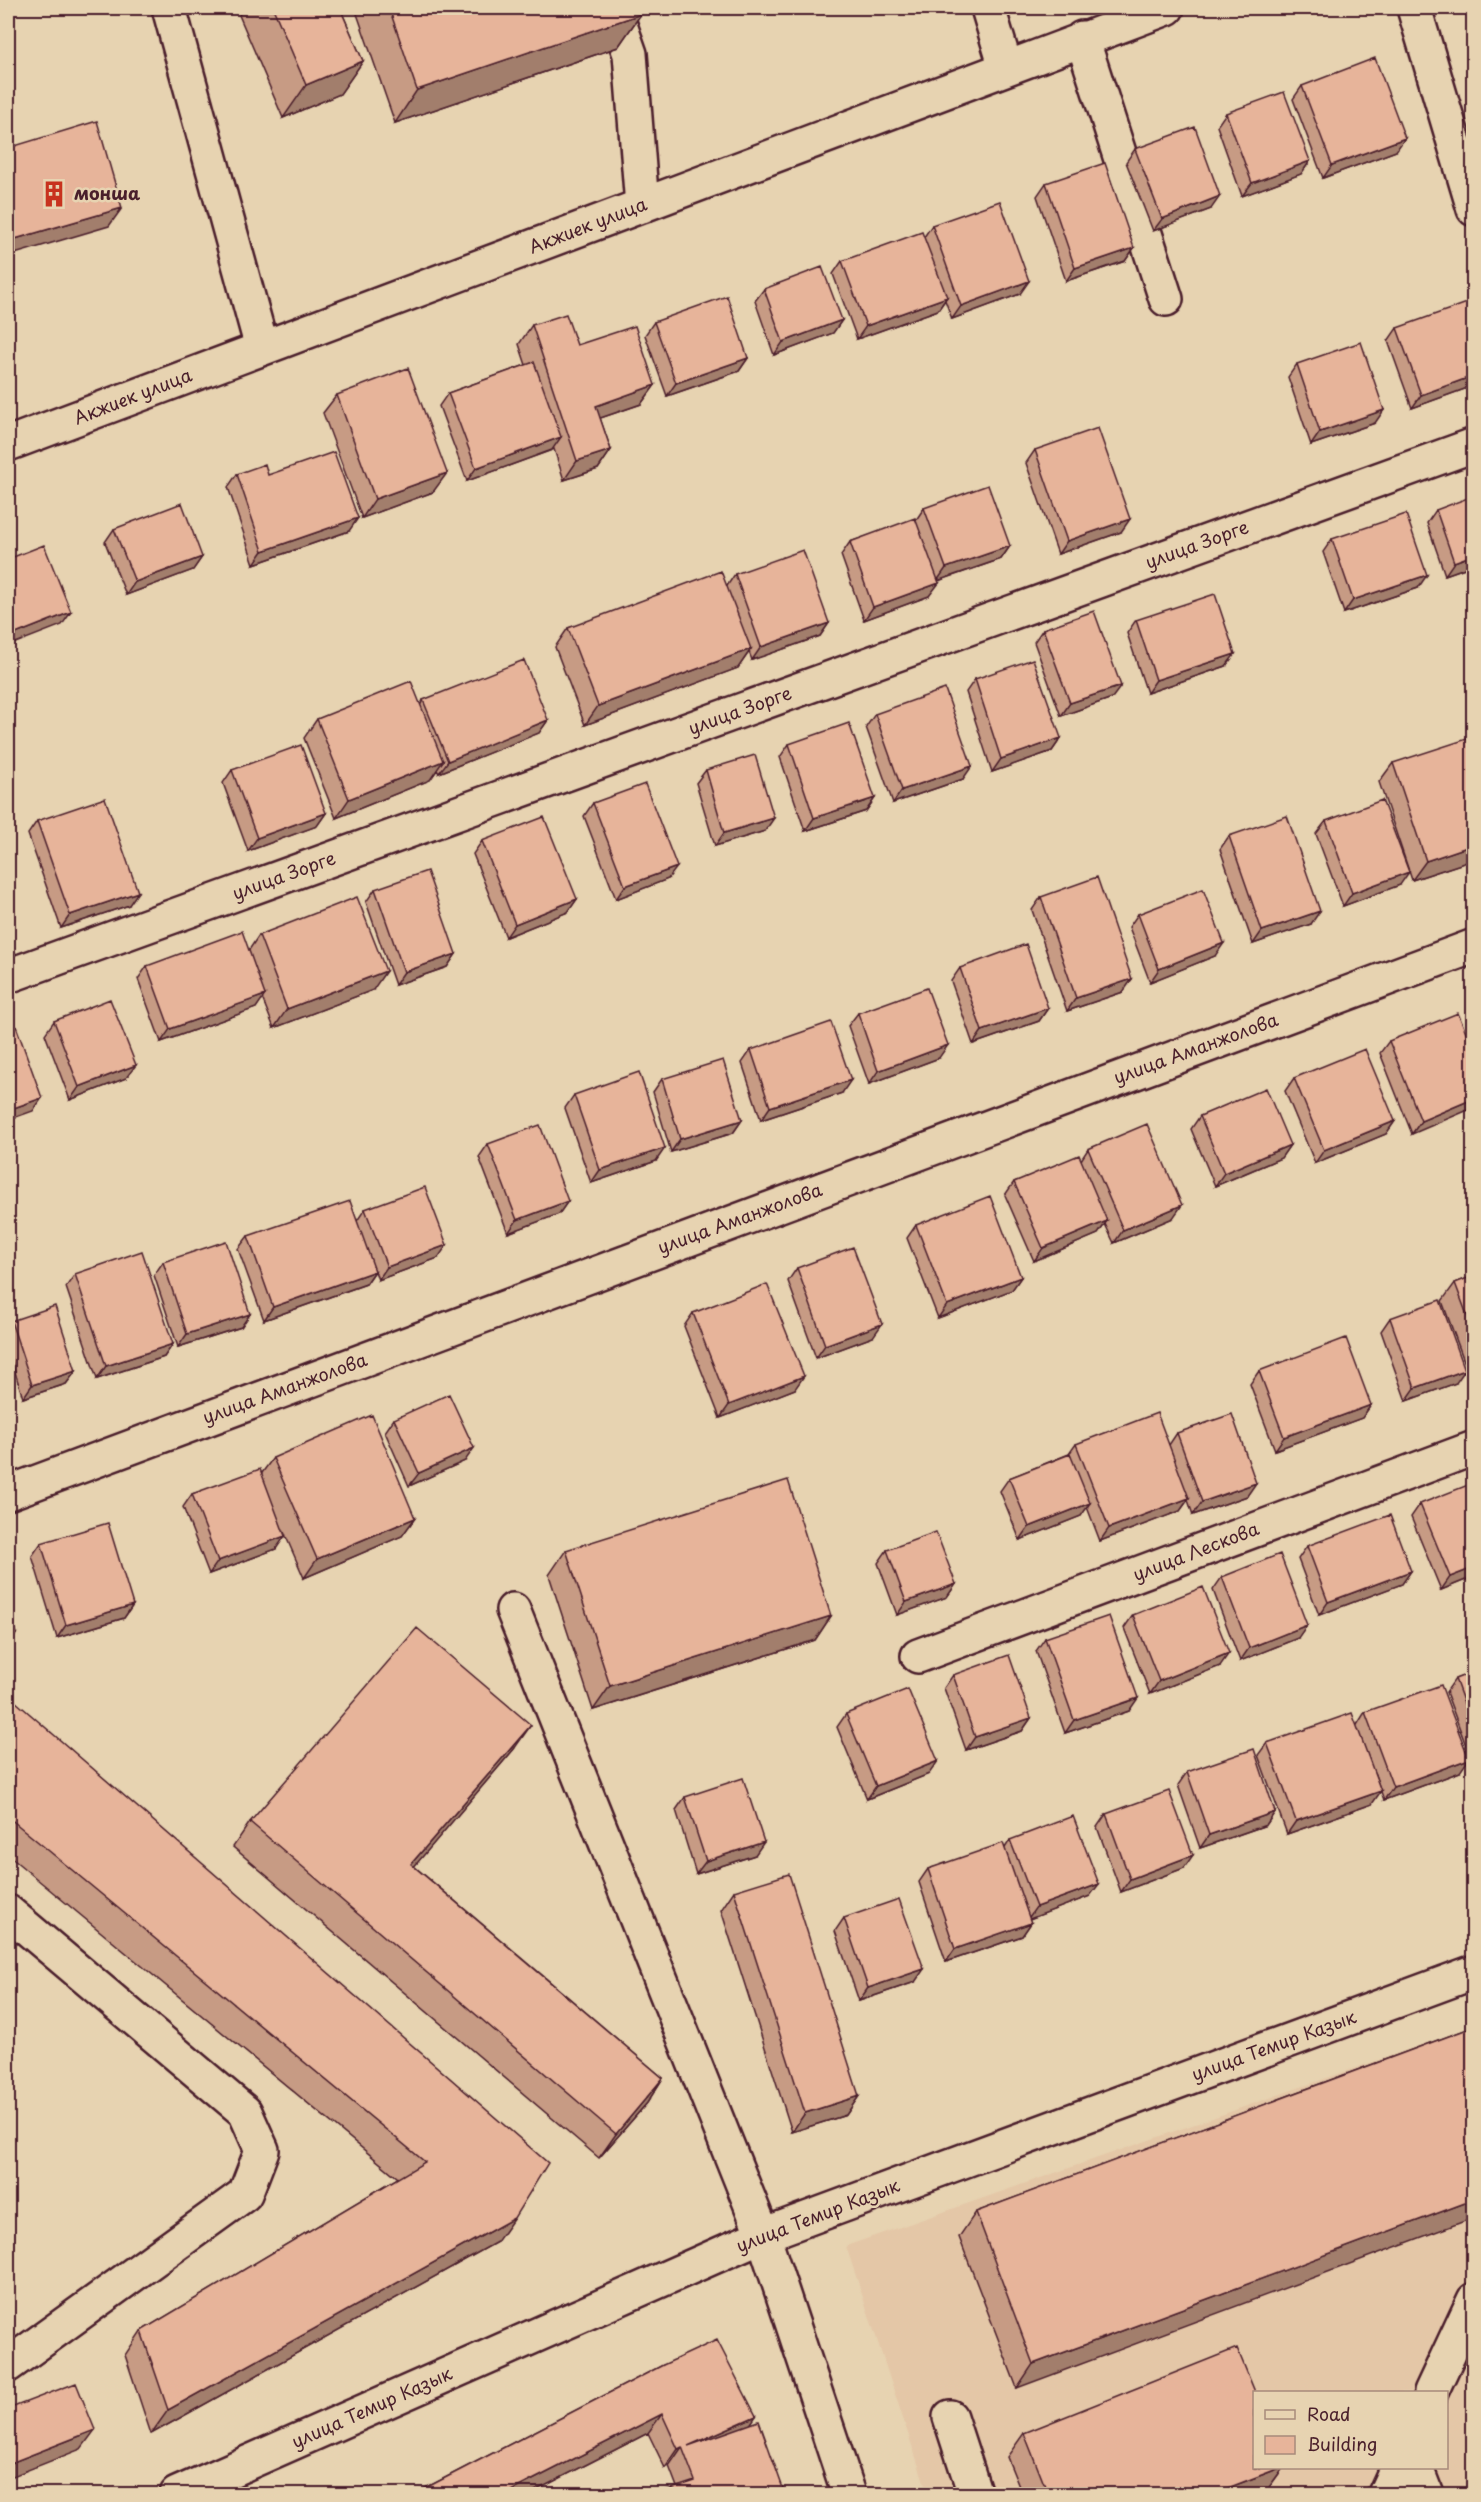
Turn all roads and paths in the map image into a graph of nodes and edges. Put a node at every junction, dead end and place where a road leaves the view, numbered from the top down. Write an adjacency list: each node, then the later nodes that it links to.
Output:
1 (169, 8): 11 (street)
2 (614, 8): 8 (street)
3 (988, 8): 7 (street)
4 (1167, 8): 6 (street, Акжиек улица)
5 (1414, 8): 9 (street)
6 (1082, 38): 7 (street, Акжиек улица); 10 (street)
7 (1006, 68): 8 (street, Акжиек улица)
8 (642, 206): 11 (street, Акжиек улица)
9 (1473, 209)
10 (1166, 299)
11 (262, 348): 12 (street, Акжиек улица)
12 (8, 444)
13 (1473, 445): 15 (street, улица Зорге)
14 (1473, 946): 17 (street, улица Аманжолова)
15 (8, 976)
16 (1473, 1448): 19 (street, улица Лескова)
17 (8, 1493)
18 (513, 1610): 22 (street)
19 (918, 1656)
20 (8, 1912): 24 (street)
21 (1473, 1972): 22 (street, улица Темир Казык)
22 (764, 2235): 29 (street, улица Темир Казык); 30 (street)
23 (1473, 2300): 25 (street)
24 (8, 2365)
25 (1431, 2391)
26 (950, 2416): 31 (street)
27 (1397, 2469): 32 (street)
28 (1416, 2469): 33 (street)
29 (177, 2494)
30 (849, 2494)
31 (975, 2494)
32 (1385, 2494)
33 (1426, 2494)

